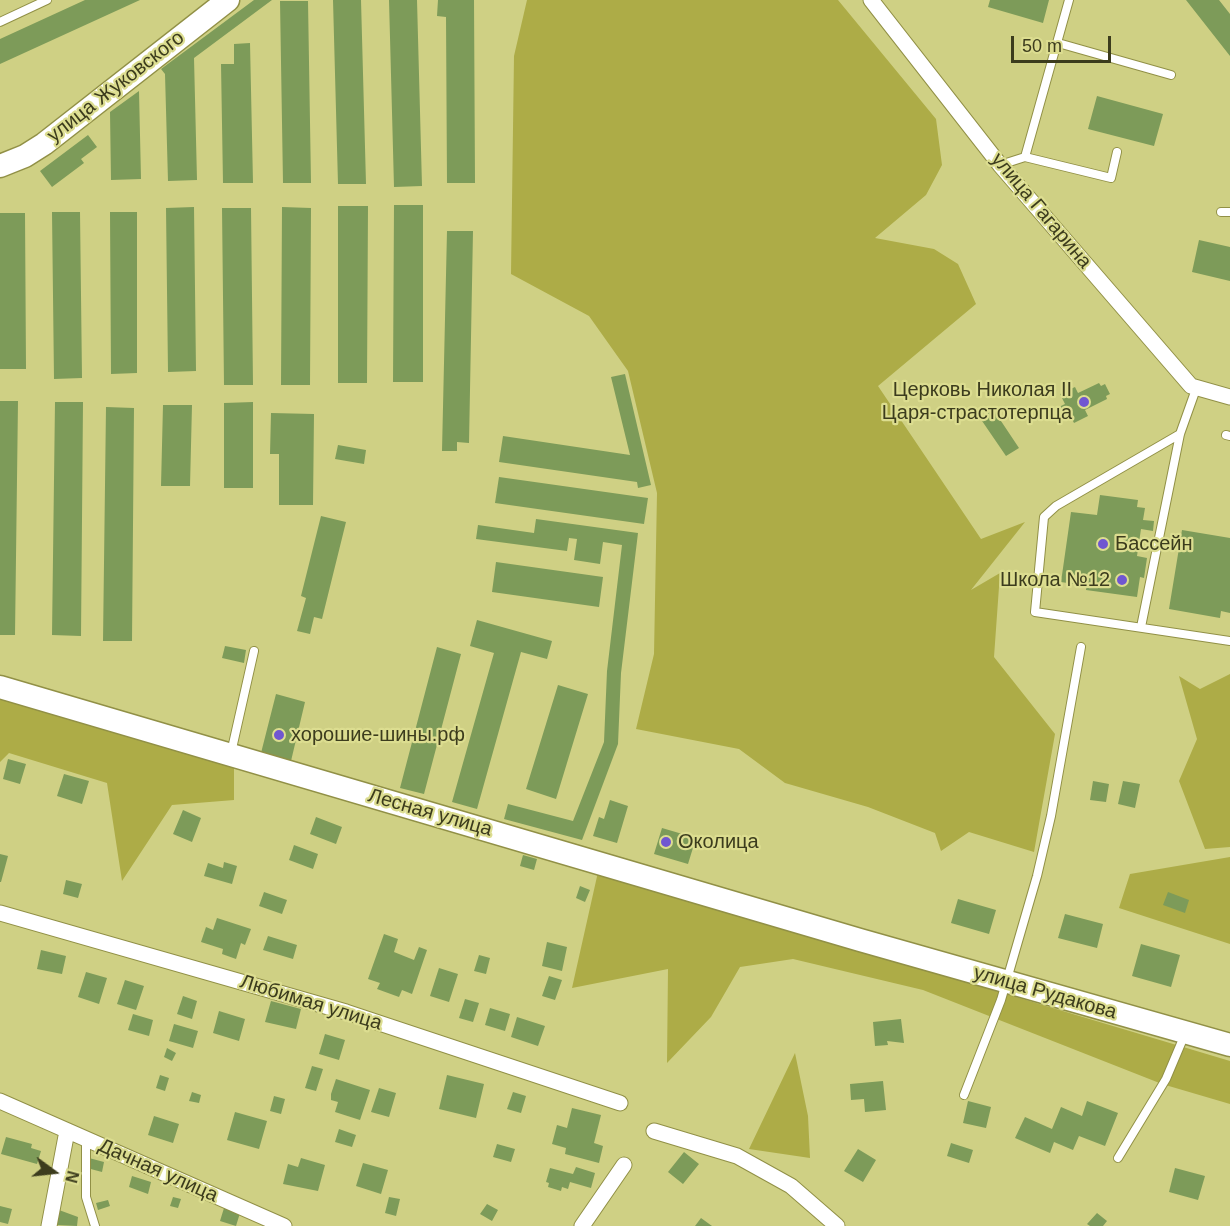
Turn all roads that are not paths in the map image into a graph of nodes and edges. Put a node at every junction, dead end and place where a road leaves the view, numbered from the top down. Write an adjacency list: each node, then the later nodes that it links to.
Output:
1 (46, 0): 5 (lane)
2 (228, 0): 11 (main road, улица Жуковского)
3 (1069, 0): 6 (lane)
4 (874, 1): 10 (street, улица Гагарина)
5 (0, 22)
6 (1058, 43): 7 (lane); 9 (lane)
7 (1171, 75)
8 (1117, 152): 9 (lane)
9 (1024, 157): 10 (lane)
10 (1000, 165): 14 (street, улица Гагарина)
11 (0, 166)
12 (1221, 212): 13 (lane)
13 (1230, 212)
14 (1196, 389): 15 (street); 16 (lane)
15 (1230, 397)
16 (1180, 434): 17 (lane); 17 (lane)
17 (1141, 627): 18 (lane)
18 (1230, 640)
19 (1081, 646): 25 (lane)
20 (254, 651): 22 (lane)
21 (0, 687): 22 (main road, Лесная улица)
22 (230, 754): 24 (main road, Лесная улица)
23 (0, 913): 30 (street, Любимая улица)
24 (860, 940): 25 (main road, улица Рудакова)
25 (1006, 981): 26 (main road, улица Рудакова); 28 (lane)
26 (1186, 1033): 27 (main road, улица Рудакова); 34 (lane)
27 (1230, 1046)
28 (964, 1095)
29 (0, 1101): 31 (street, Дачная улица)
30 (620, 1102)
31 (67, 1131): 33 (street, Дачная улица); 36 (street)
32 (654, 1131): 40 (street)
33 (86, 1139): 37 (lane); 38 (street, Дачная улица)
34 (1118, 1158)
35 (624, 1165): 39 (street)
36 (49, 1226)
37 (95, 1226)
38 (284, 1226)
39 (582, 1226)
40 (837, 1226)

